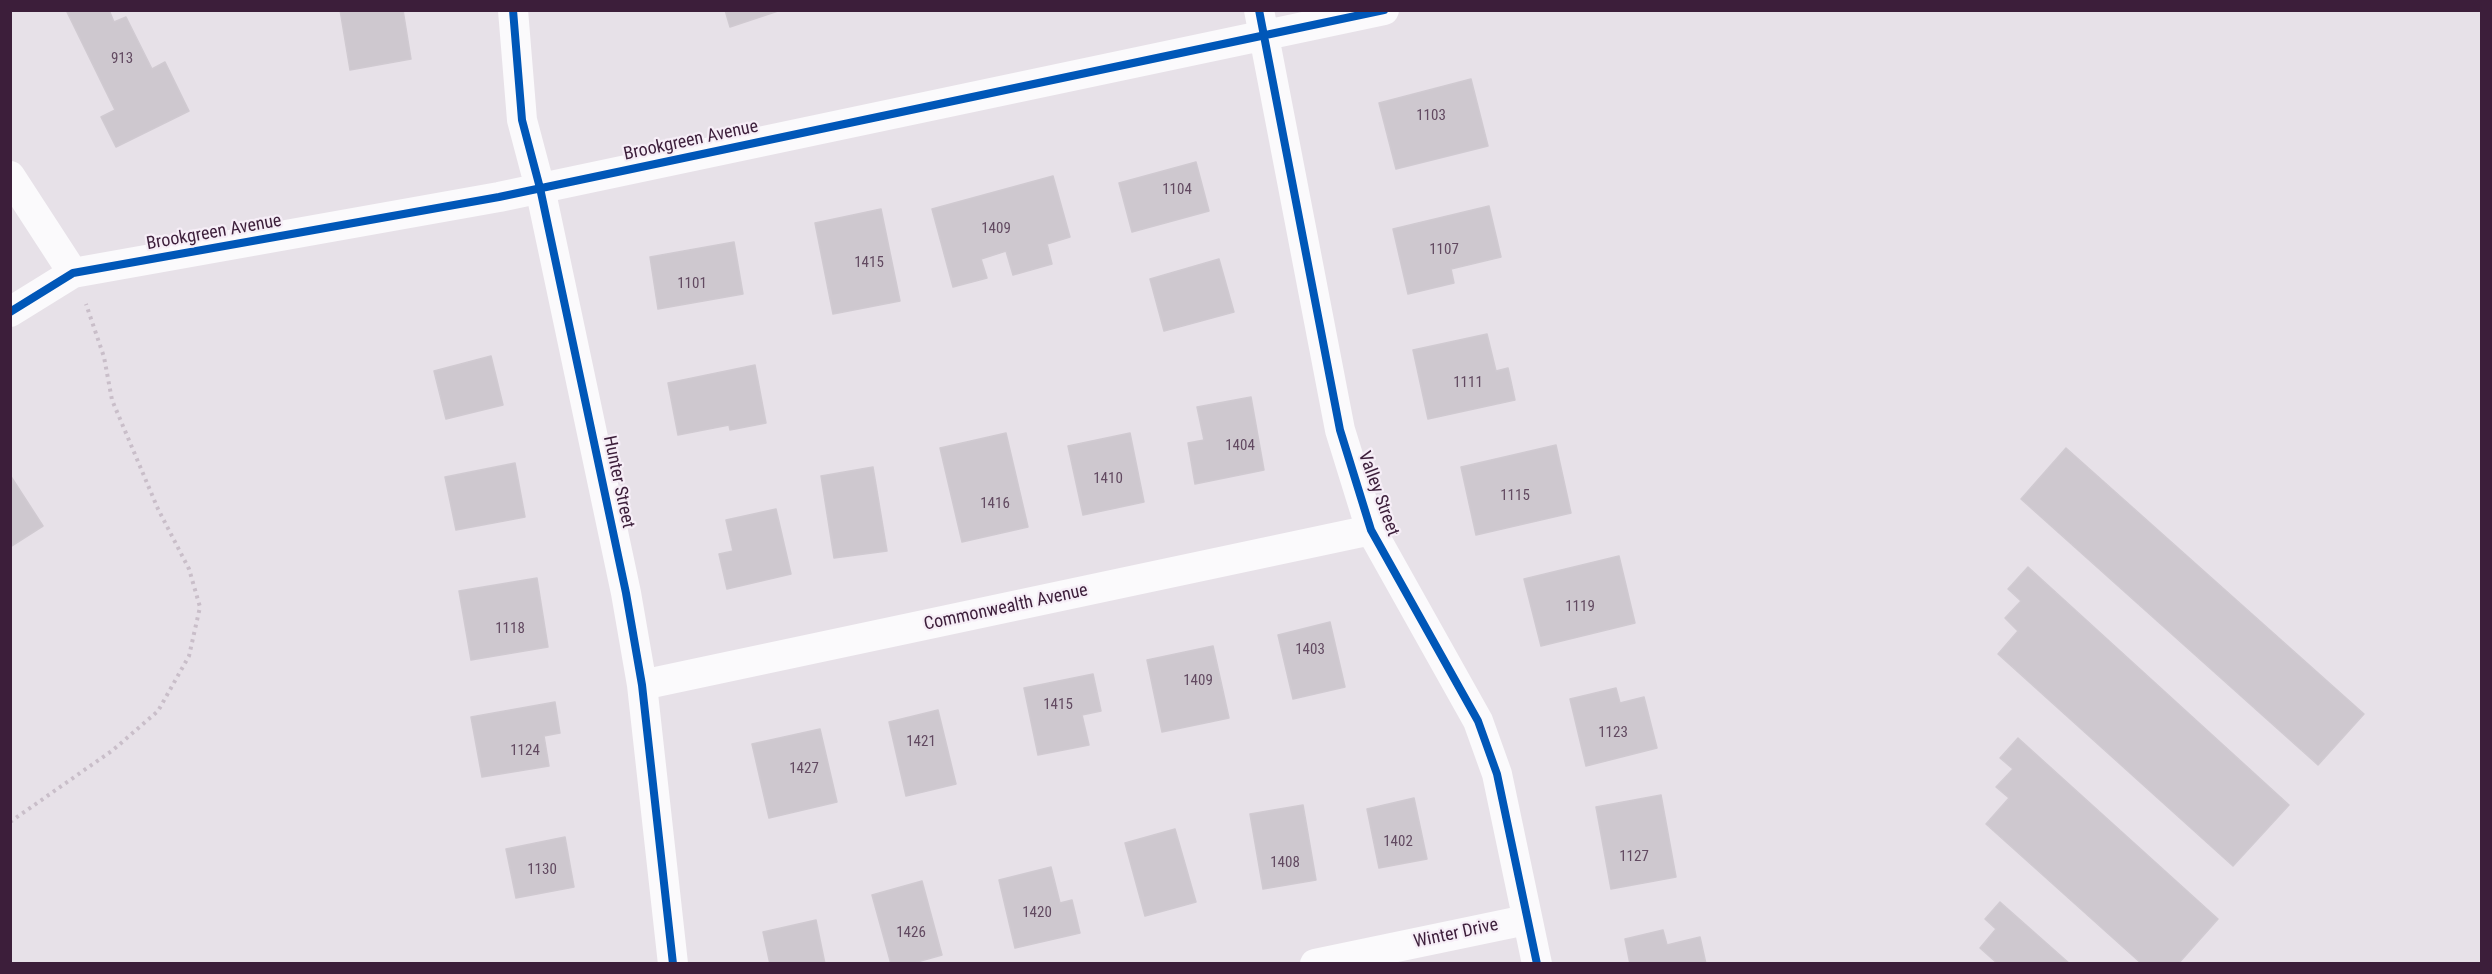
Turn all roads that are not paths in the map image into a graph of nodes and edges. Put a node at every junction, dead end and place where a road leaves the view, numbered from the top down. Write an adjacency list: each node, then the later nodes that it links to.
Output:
1 (513, 10): 5 (street, Hunter Street)
2 (1384, 10): 3 (street, Brookgreen Avenue)
3 (1262, 23): 5 (street, Brookgreen Avenue); 8 (street, Valley Street)
4 (10, 176): 6 (street)
5 (540, 188): 6 (street, Brookgreen Avenue); 9 (street, Hunter Street)
6 (73, 273): 7 (street, Brookgreen Avenue)
7 (10, 312)
8 (1371, 530): 9 (street, Commonwealth Avenue); 10 (street, Valley Street)
9 (642, 685): 11 (street, Hunter Street)
10 (1526, 920): 12 (street, Winter Drive); 13 (street, Valley Street)
11 (673, 963)
12 (1315, 963)
13 (1537, 963)

